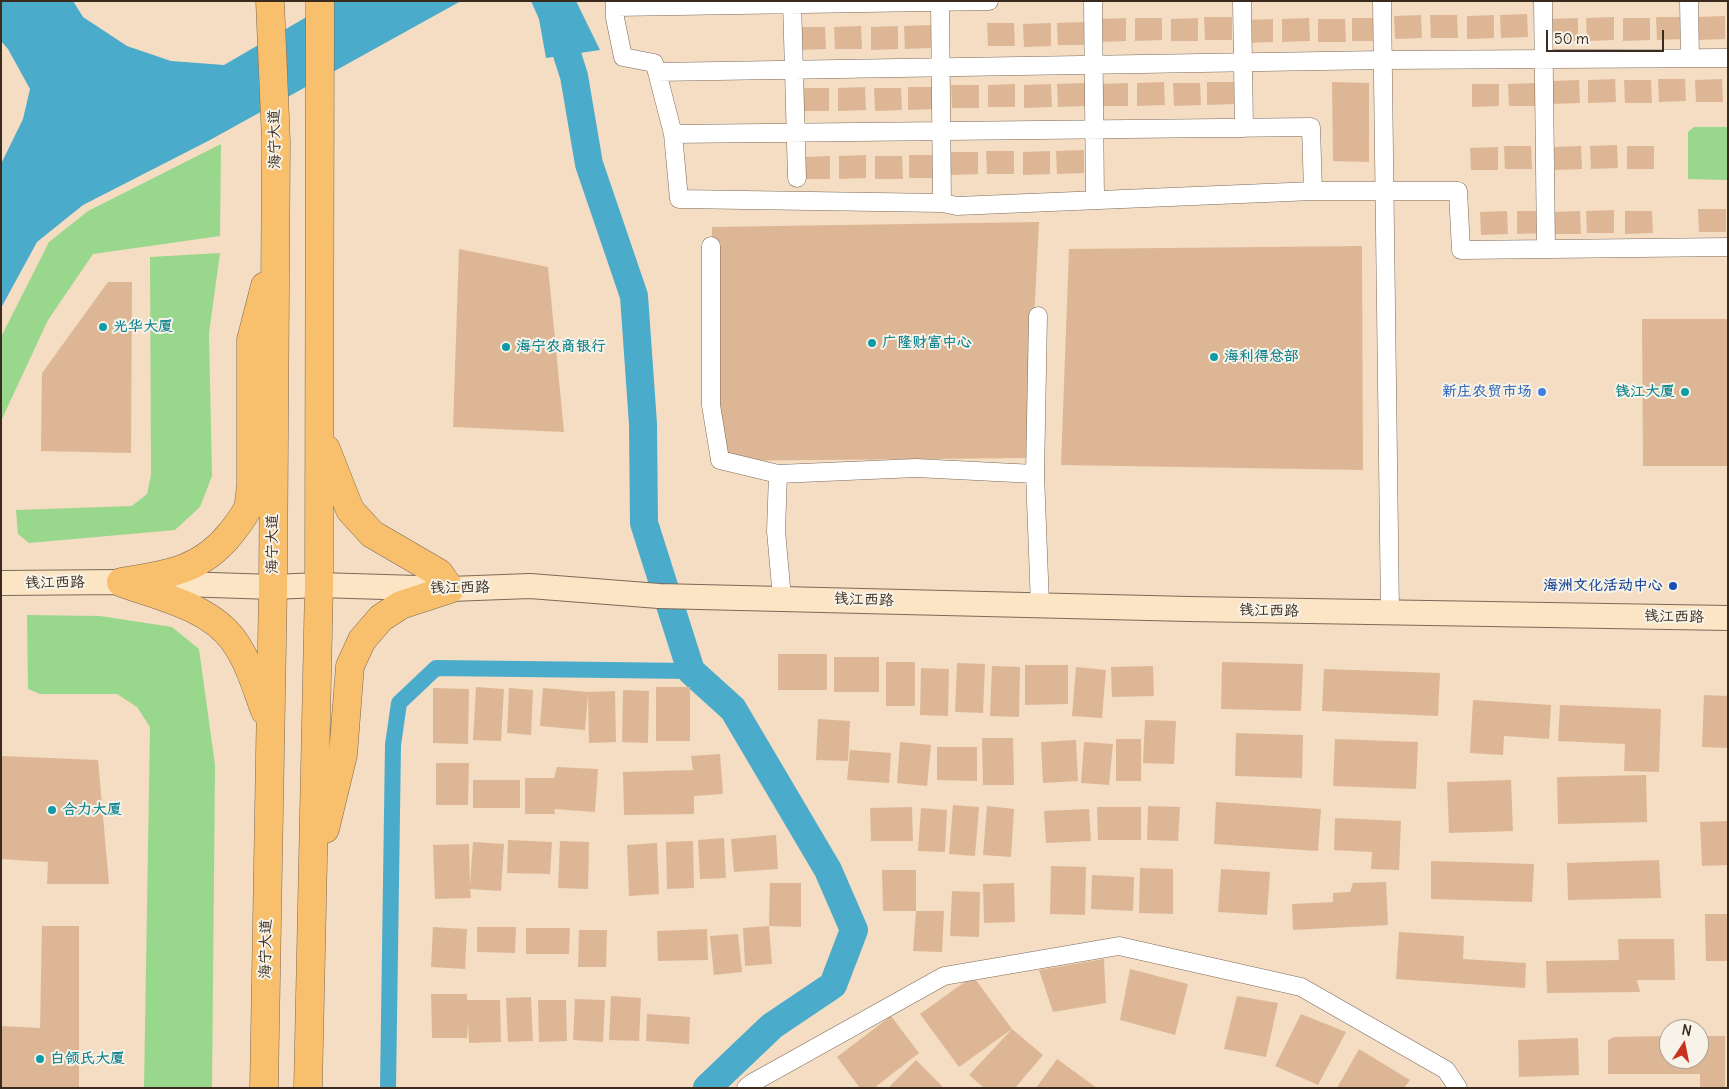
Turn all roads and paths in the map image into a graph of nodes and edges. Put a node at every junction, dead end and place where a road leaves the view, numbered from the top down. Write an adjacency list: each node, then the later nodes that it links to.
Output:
1 (270, 1): 31 (highway, 海宁大道)
2 (320, 1): 36 (highway)
3 (990, 1): 10 (street)
4 (1093, 1): 17 (street)
5 (1242, 1): 16 (street)
6 (1382, 1): 15 (street)
7 (1543, 1): 14 (street)
8 (1689, 1): 12 (street)
9 (792, 2): 10 (street); 11 (street); 19 (street)
10 (940, 2): 18 (street)
11 (615, 4): 20 (street)
12 (1690, 58): 13 (street); 14 (street)
13 (1728, 58)
14 (1544, 59): 15 (street); 34 (street)
15 (1383, 60): 16 (street); 28 (street)
16 (1243, 62): 17 (street); 21 (street)
17 (1094, 65): 18 (street); 22 (street)
18 (941, 67): 19 (street); 23 (street)
19 (794, 70): 20 (street); 24 (street)
20 (657, 72): 25 (street)
21 (1244, 128): 22 (street); 27 (street)
22 (1094, 129): 23 (street); 29 (street)
23 (942, 131): 24 (street); 30 (street)
24 (796, 132): 25 (street); 26 (street)
25 (673, 134): 30 (street)
26 (798, 178)
27 (1312, 190): 28 (street); 29 (street)
28 (1384, 192): 34 (street); 46 (street)
29 (1095, 200): 30 (street)
30 (942, 203)
31 (276, 244): 39 (highway); 42 (highway, 海宁大道)
32 (711, 246): 37 (street)
33 (1728, 247): 34 (street)
34 (1546, 249)
35 (1038, 316): 38 (street)
36 (320, 429): 41 (highway); 43 (highway)
37 (778, 474): 38 (street); 44 (street)
38 (1034, 474): 45 (street)
39 (121, 582): 40 (main road, 钱江西路); 42 (main road, 钱江西路); 48 (highway)
40 (1, 584)
41 (319, 585): 42 (main road, 钱江西路); 43 (main road, 钱江西路); 49 (highway)
42 (273, 587): 48 (highway, 海宁大道)
43 (450, 589): 44 (main road, 钱江西路); 49 (highway)
44 (782, 598): 45 (main road, 钱江西路)
45 (1040, 605): 46 (main road, 钱江西路)
46 (1390, 612): 47 (main road, 钱江西路)
47 (1728, 618)
48 (270, 727): 50 (highway, 海宁大道)
49 (313, 877): 51 (highway)
50 (264, 1088)
51 (308, 1088)
52 (746, 1088): 53 (street)
53 (1458, 1088)

